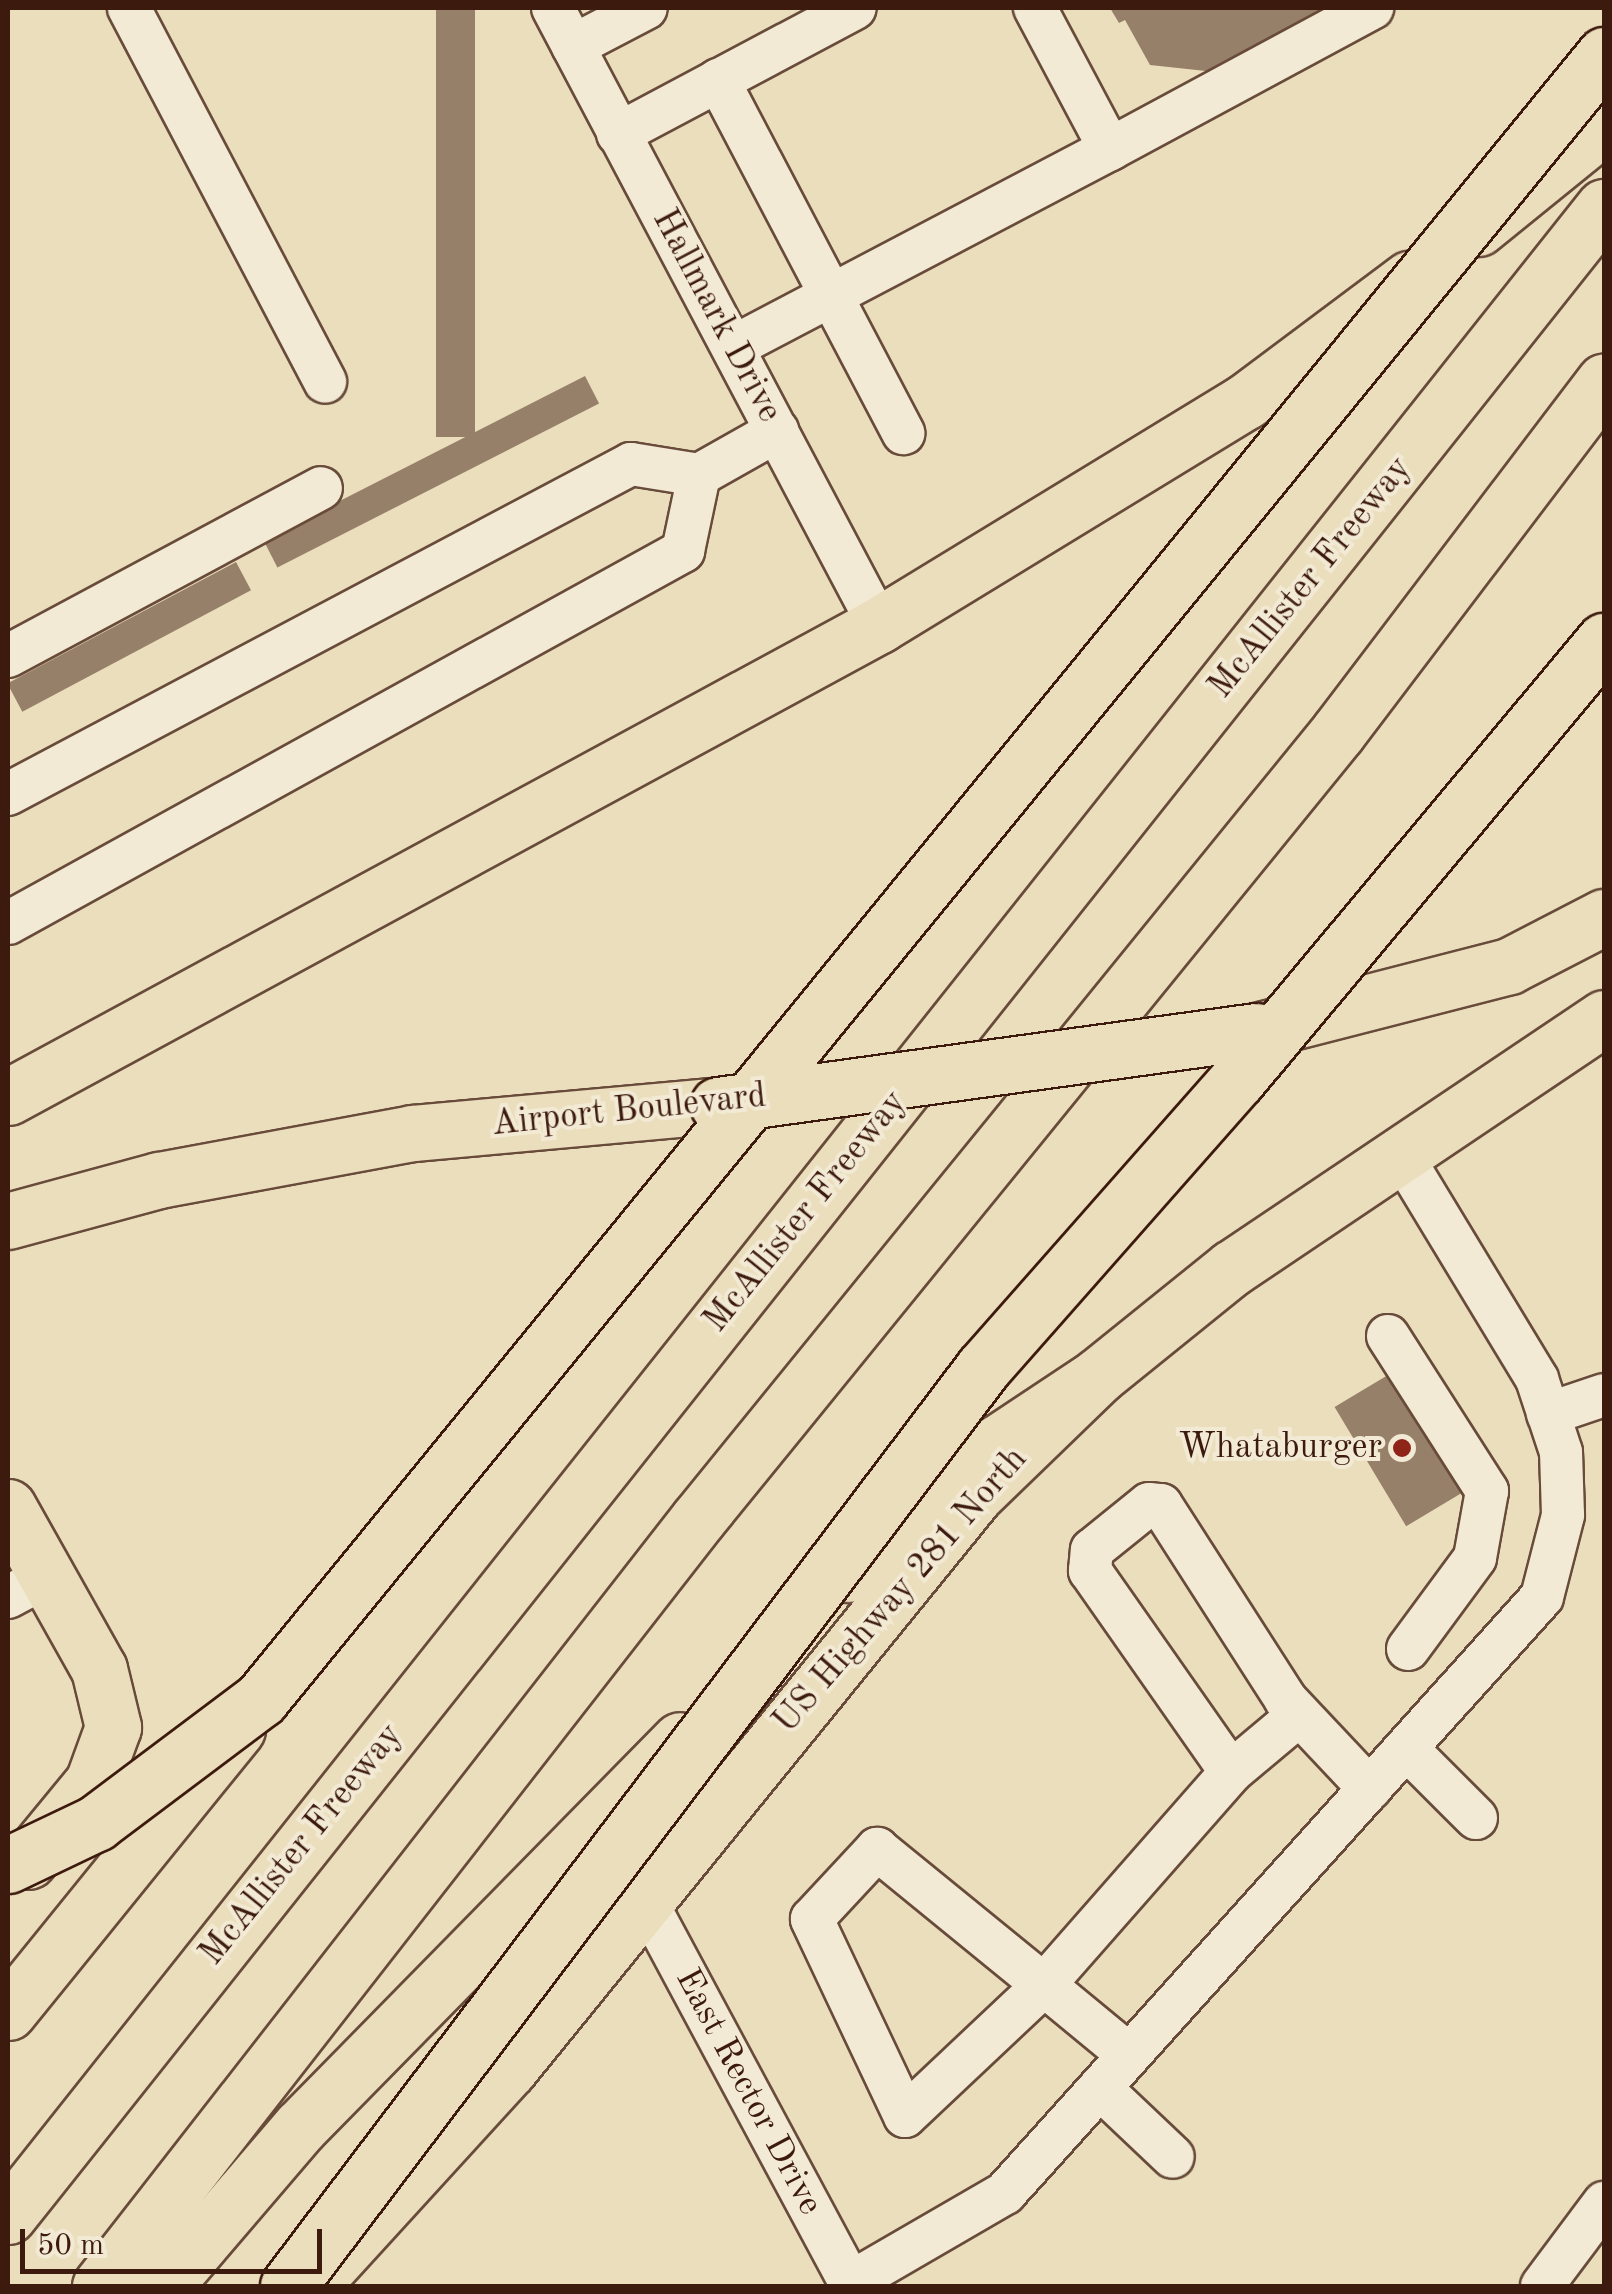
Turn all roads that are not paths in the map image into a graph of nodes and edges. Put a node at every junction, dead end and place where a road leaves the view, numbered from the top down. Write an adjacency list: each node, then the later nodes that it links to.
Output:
1 (129, 8): 16 (street)
2 (553, 8): 7 (street, Hallmark Drive)
3 (646, 8): 7 (street)
4 (855, 8): 9 (street)
5 (1034, 8): 12 (street)
6 (1372, 8): 12 (street)
7 (573, 46): 11 (street, Hallmark Drive)
8 (1604, 55): 39 (main road, bridge)
9 (718, 80): 11 (street); 14 (street)
10 (1604, 126): 22 (main road)
11 (618, 134): 15 (street, Hallmark Drive)
12 (1110, 149): 14 (street)
13 (1604, 207): 50 (main road, McAllister Freeway)
14 (831, 296): 15 (street); 19 (street)
15 (733, 347): 18 (street, Hallmark Drive)
16 (325, 382)
17 (1604, 382): 58 (main road)
18 (777, 432): 20 (street); 22 (street, Hallmark Drive)
19 (903, 433)
20 (698, 475): 25 (street); 27 (street)
21 (322, 488): 24 (street)
22 (878, 625): 29 (main road)
23 (1604, 641): 60 (main road, bridge)
24 (8, 656)
25 (8, 794)
26 (1604, 917): 31 (main road, Airport Boulevard, bridge)
27 (8, 922)
28 (1604, 1018): 30 (main road, US Highway 281 North)
29 (12, 1092)
30 (1401, 1154): 33 (main road, US Highway 281 North); 35 (street)
31 (8, 1222)
32 (1388, 1336): 38 (street)
33 (1098, 1376): 47 (main road, US Highway 281 North); 59 (main road)
34 (1604, 1394): 35 (street)
35 (1548, 1414): 41 (street)
36 (8, 1507): 37 (main road)
37 (27, 1587): 46 (main road)
38 (1408, 1649)
39 (261, 1699): 45 (main road, bridge); 49 (main road, bridge)
40 (1299, 1715): 42 (street); 42 (street); 43 (street)
41 (1406, 1748): 43 (street); 44 (street)
42 (1231, 1772): 48 (street)
43 (1370, 1789): 51 (street)
44 (1476, 1818)
45 (8, 1865)
46 (8, 1886)
47 (644, 1898): 57 (street, East Rector Drive); 61 (main road, US Highway 281 North)
48 (1044, 1985): 48 (street); 51 (street)
49 (8, 2012)
50 (143, 2046): 54 (main road); 56 (main road, McAllister Freeway)
51 (1130, 2055): 52 (street)
52 (1100, 2088): 53 (street); 57 (street)
53 (1173, 2157)
54 (8, 2177)
55 (1604, 2203): 62 (street)
56 (8, 2216)
57 (851, 2285)
58 (100, 2286)
59 (164, 2286)
60 (288, 2286)
61 (310, 2286)
62 (1542, 2286)

